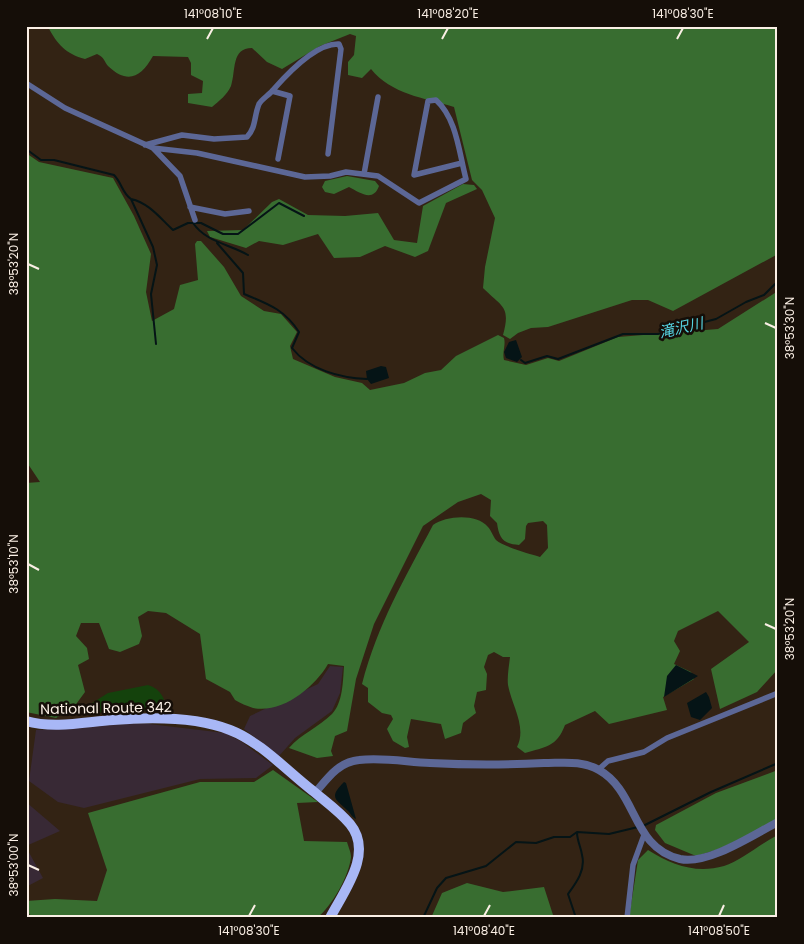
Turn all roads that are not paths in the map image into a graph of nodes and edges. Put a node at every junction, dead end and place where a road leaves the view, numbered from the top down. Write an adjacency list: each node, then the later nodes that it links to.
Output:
1 (26, 83): 4 (street)
2 (272, 91): 4 (street); 6 (street); 7 (street)
3 (378, 96): 9 (street)
4 (145, 145): 5 (street)
5 (152, 148): 9 (street); 10 (street)
6 (328, 154)
7 (278, 159)
8 (462, 163): 8 (street); 9 (street)
9 (364, 174)
10 (190, 207): 11 (street); 12 (street)
11 (249, 211)
12 (195, 220)
13 (778, 693): 15 (street)
14 (26, 721): 16 (highway, National Route 342)
15 (598, 770): 16 (street); 18 (street)
16 (315, 793): 19 (highway, National Route 342)
17 (778, 822): 18 (street)
18 (644, 835): 20 (street)
19 (330, 918)
20 (627, 918)

